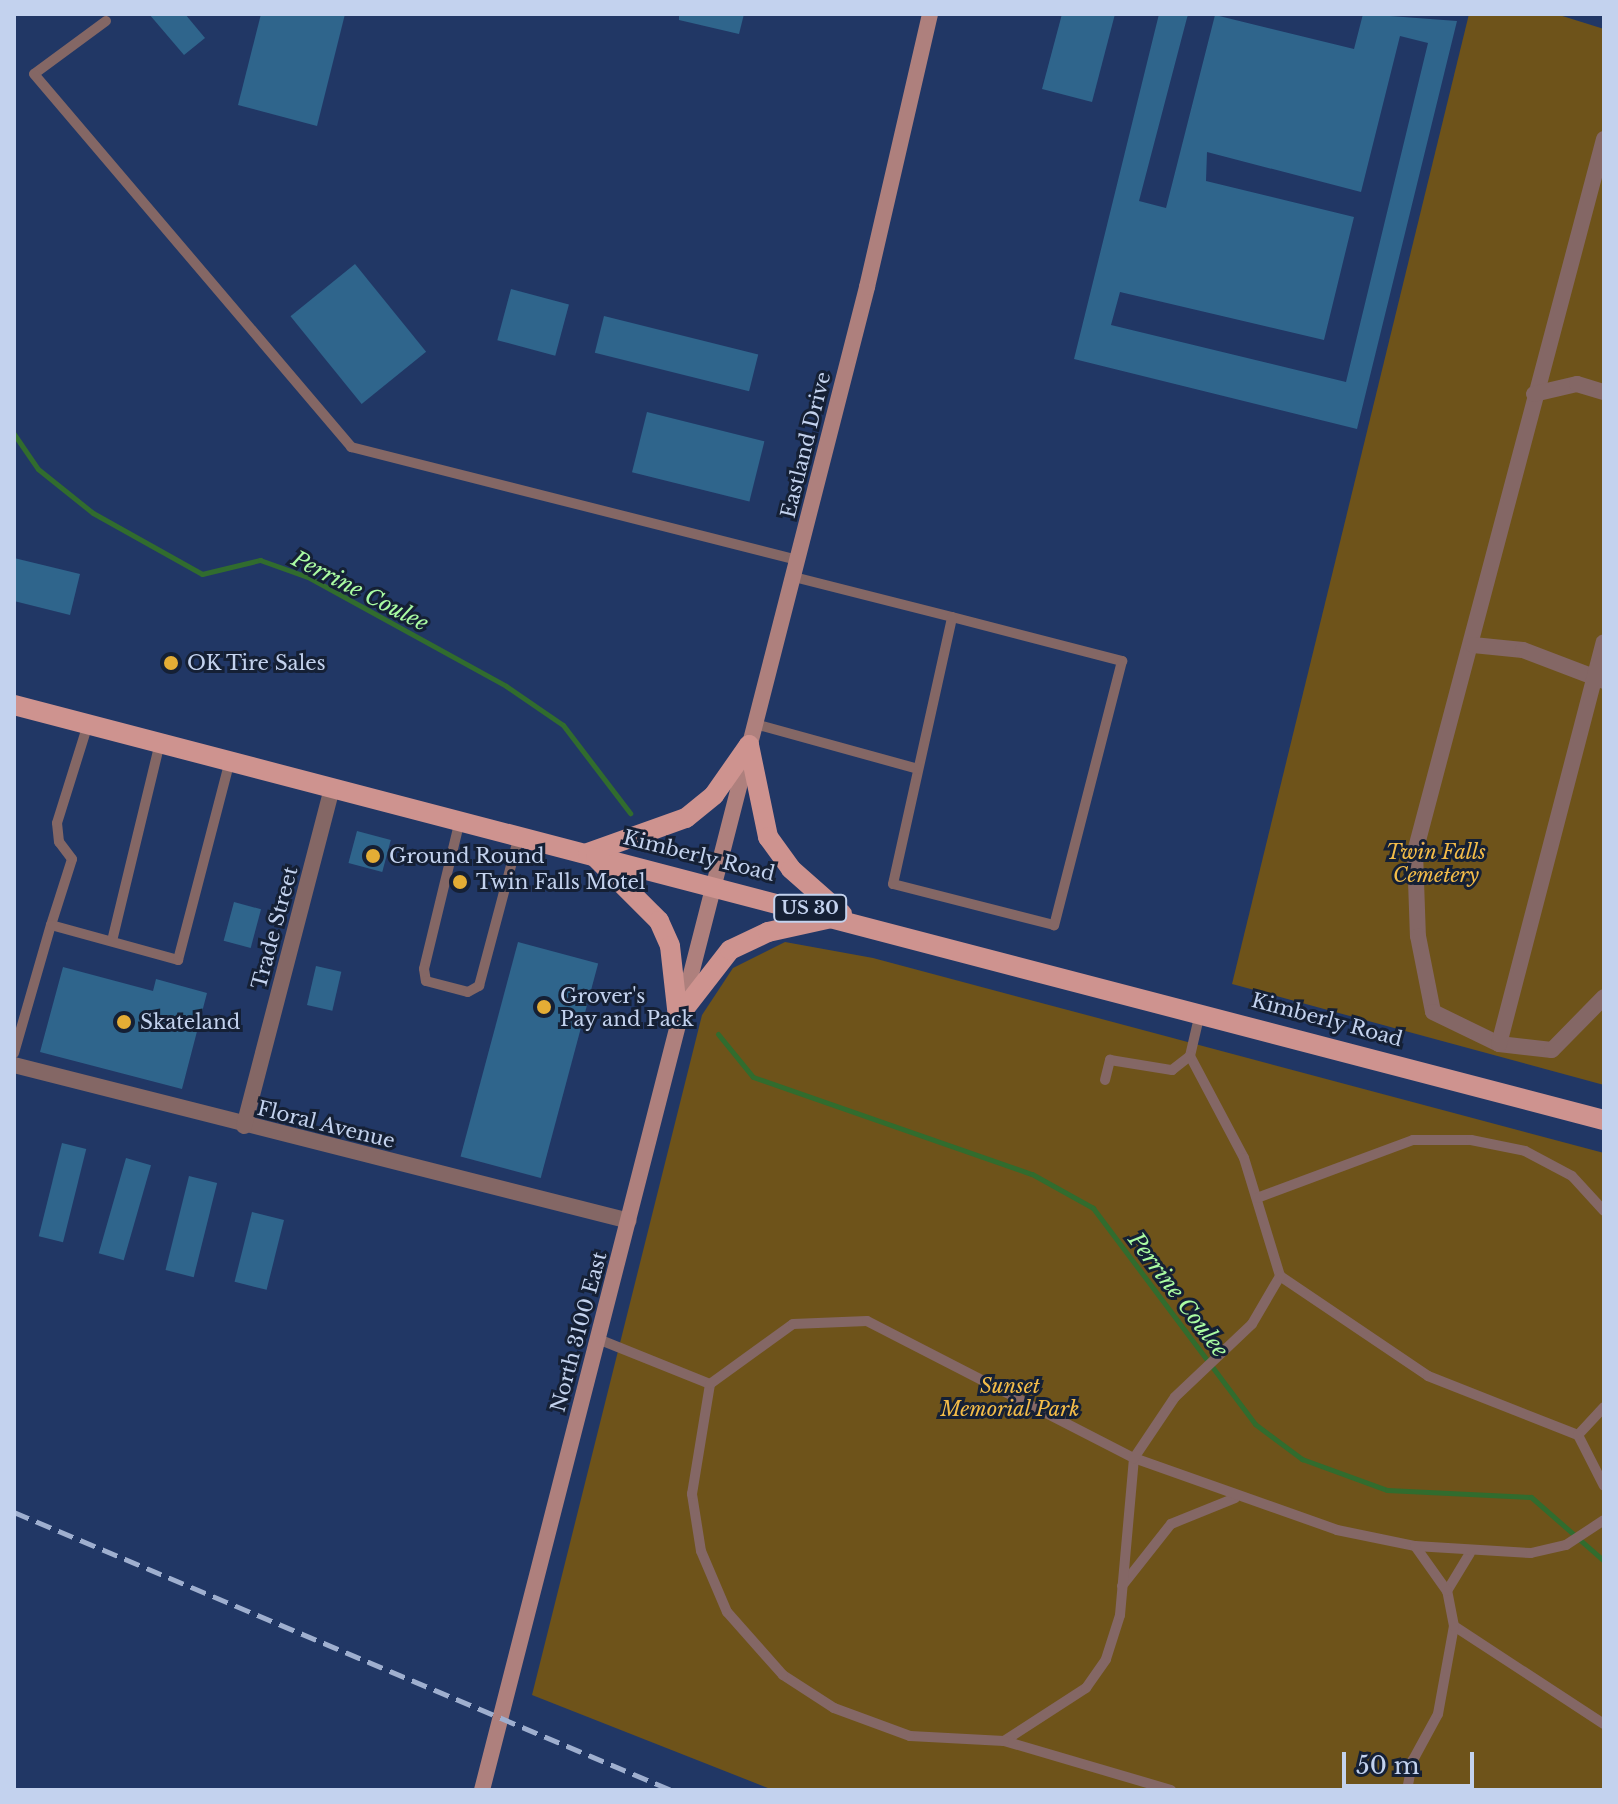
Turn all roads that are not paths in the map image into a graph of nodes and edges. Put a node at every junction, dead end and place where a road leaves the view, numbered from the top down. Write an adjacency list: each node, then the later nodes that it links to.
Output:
1 (930, 14): 6 (main road, Eastland Drive)
2 (106, 21): 6 (lane)
3 (1604, 139): 5 (street)
4 (1604, 392): 5 (street)
5 (1534, 394): 9 (street)
6 (796, 568): 7 (lane); 13 (main road, Eastland Drive)
7 (952, 617): 17 (lane); 17 (lane)
8 (1604, 642): 10 (street)
9 (1473, 645): 10 (street); 29 (street)
10 (1599, 681): 29 (street)
11 (14, 705): 12 (main road, Kimberly Road / US 30)
12 (88, 724): 14 (main road, Kimberly Road / US 30); 24 (lane)
13 (755, 724): 15 (main road, Eastland Drive); 17 (lane)
14 (160, 743): 16 (main road, Kimberly Road / US 30); 25 (lane)
15 (749, 745): 21 (main road); 22 (main road, Eastland Drive); 23 (main road)
16 (230, 761): 18 (main road, Kimberly Road / US 30); 25 (lane)
17 (918, 769)
18 (332, 788): 19 (main road, Kimberly Road / US 30); 35 (street, Trade Street)
19 (460, 820): 20 (main road, Kimberly Road / US 30); 20 (lane)
20 (519, 836): 21 (main road, Kimberly Road / US 30)
21 (588, 853): 22 (main road, Kimberly Road / US 30); 28 (main road)
22 (713, 885): 23 (main road, Kimberly Road / US 30); 28 (main road, North 3100 East)
23 (845, 917): 27 (main road, Kimberly Road / US 30); 28 (main road)
24 (51, 925): 25 (lane); 30 (lane)
25 (112, 941)
26 (1604, 997): 29 (street)
27 (1200, 1011): 31 (lane); 34 (main road, Kimberly Road / US 30)
28 (678, 1017): 38 (main road, North 3100 East)
29 (1499, 1044)
30 (14, 1053)
31 (1190, 1056): 33 (lane); 36 (lane)
32 (14, 1065): 35 (street, Floral Avenue)
33 (1105, 1080)
34 (1604, 1120)
35 (244, 1126): 38 (street, Floral Avenue)
36 (1257, 1198): 37 (lane); 39 (lane)
37 (1604, 1211)
38 (629, 1221): 40 (main road, North 3100 East)
39 (1280, 1276): 43 (lane); 44 (lane)
40 (598, 1339): 41 (lane); 55 (main road, North 3100 East)
41 (710, 1384): 44 (lane); 54 (lane)
42 (1604, 1407): 43 (lane)
43 (1578, 1435): 45 (lane)
44 (1134, 1458): 46 (lane); 50 (lane)
45 (1604, 1486)
46 (1239, 1497): 48 (lane); 50 (lane)
47 (1601, 1522): 49 (lane)
48 (1415, 1546): 49 (lane); 51 (lane)
49 (1470, 1553): 51 (lane)
50 (1122, 1586): 54 (lane)
51 (1447, 1591): 52 (lane)
52 (1454, 1626): 53 (lane); 57 (lane)
53 (1604, 1724)
54 (1004, 1741): 56 (lane)
55 (482, 1790)
56 (1171, 1790)
57 (1407, 1790)

